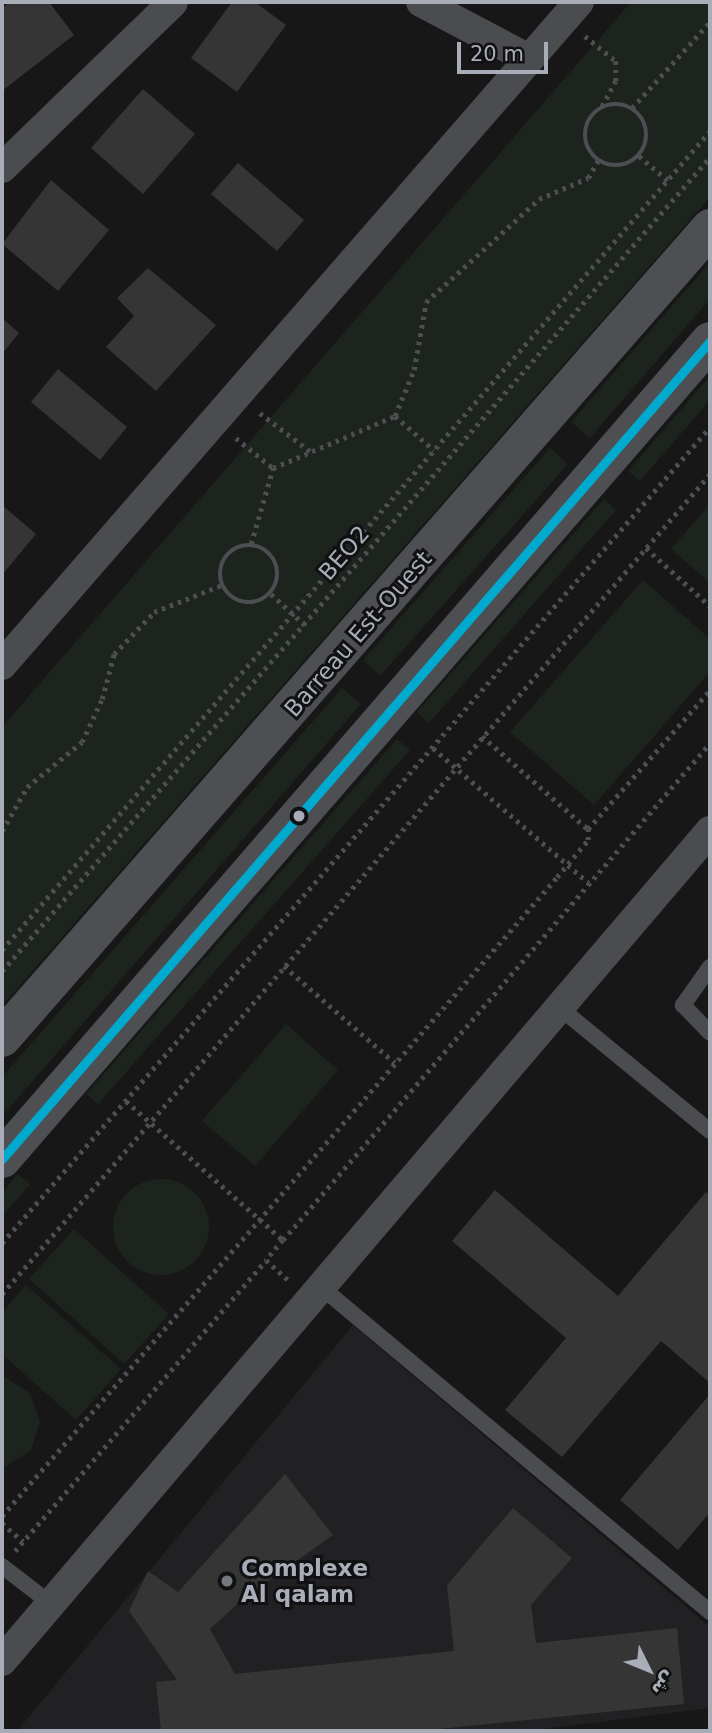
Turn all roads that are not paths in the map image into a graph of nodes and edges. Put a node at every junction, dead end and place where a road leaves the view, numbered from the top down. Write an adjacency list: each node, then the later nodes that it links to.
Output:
1 (173, 2): 5 (street)
2 (421, 2): 4 (street)
3 (572, 10): 4 (street)
4 (529, 59): 8 (street)
5 (2, 168)
6 (710, 228): 13 (main road, Barreau Est-Ouest)
7 (710, 341): 15 (main road)
8 (2, 665)
9 (710, 831): 11 (street)
10 (710, 967): 12 (lane)
11 (560, 1008): 14 (lane); 16 (street)
12 (710, 1033)
13 (2, 1038)
14 (710, 1131)
15 (2, 1159)
16 (315, 1293): 18 (street); 19 (lane)
17 (5, 1562): 18 (lane)
18 (50, 1603): 20 (street)
19 (710, 1612)
20 (2, 1661)

